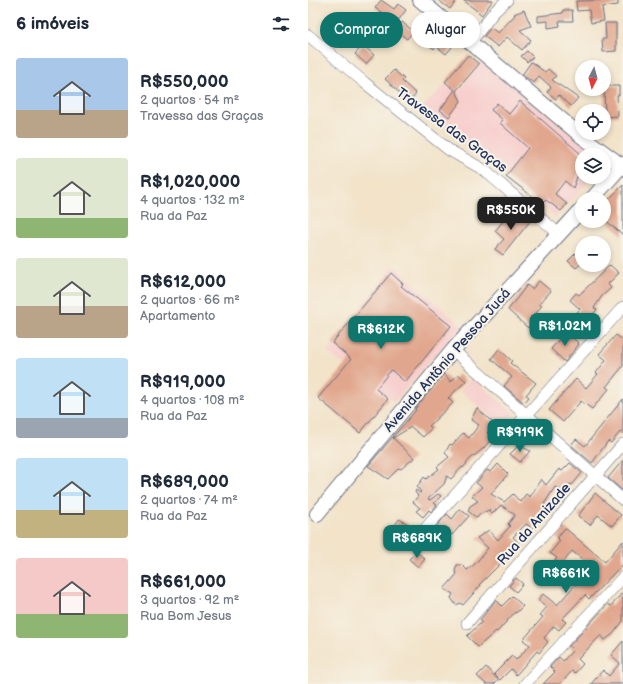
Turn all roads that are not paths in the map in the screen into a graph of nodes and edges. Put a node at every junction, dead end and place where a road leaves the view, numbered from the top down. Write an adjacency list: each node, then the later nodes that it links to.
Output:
1 (420, 0): 3 (street)
2 (507, 0): 4 (street)
3 (434, 12)
4 (480, 30)
5 (308, 35): 10 (street, Travessa das Graças)
6 (477, 48): 7 (street)
7 (622, 165): 8 (street)
8 (598, 192)
9 (575, 217): 10 (street, Avenida Antônio Pessoa Jucá)
10 (559, 234): 12 (street, Avenida Antônio Pessoa Jucá)
11 (623, 308): 13 (street)
12 (453, 350): 13 (street); 17 (street, Avenida Antônio Pessoa Jucá)
13 (527, 414): 15 (street); 18 (street)
14 (623, 444): 15 (street, Rua da Amizade)
15 (595, 476): 16 (street); 20 (street, Rua da Amizade)
16 (623, 500)
17 (316, 514)
18 (416, 539)
19 (623, 577): 21 (street)
20 (467, 623)
21 (525, 684)

